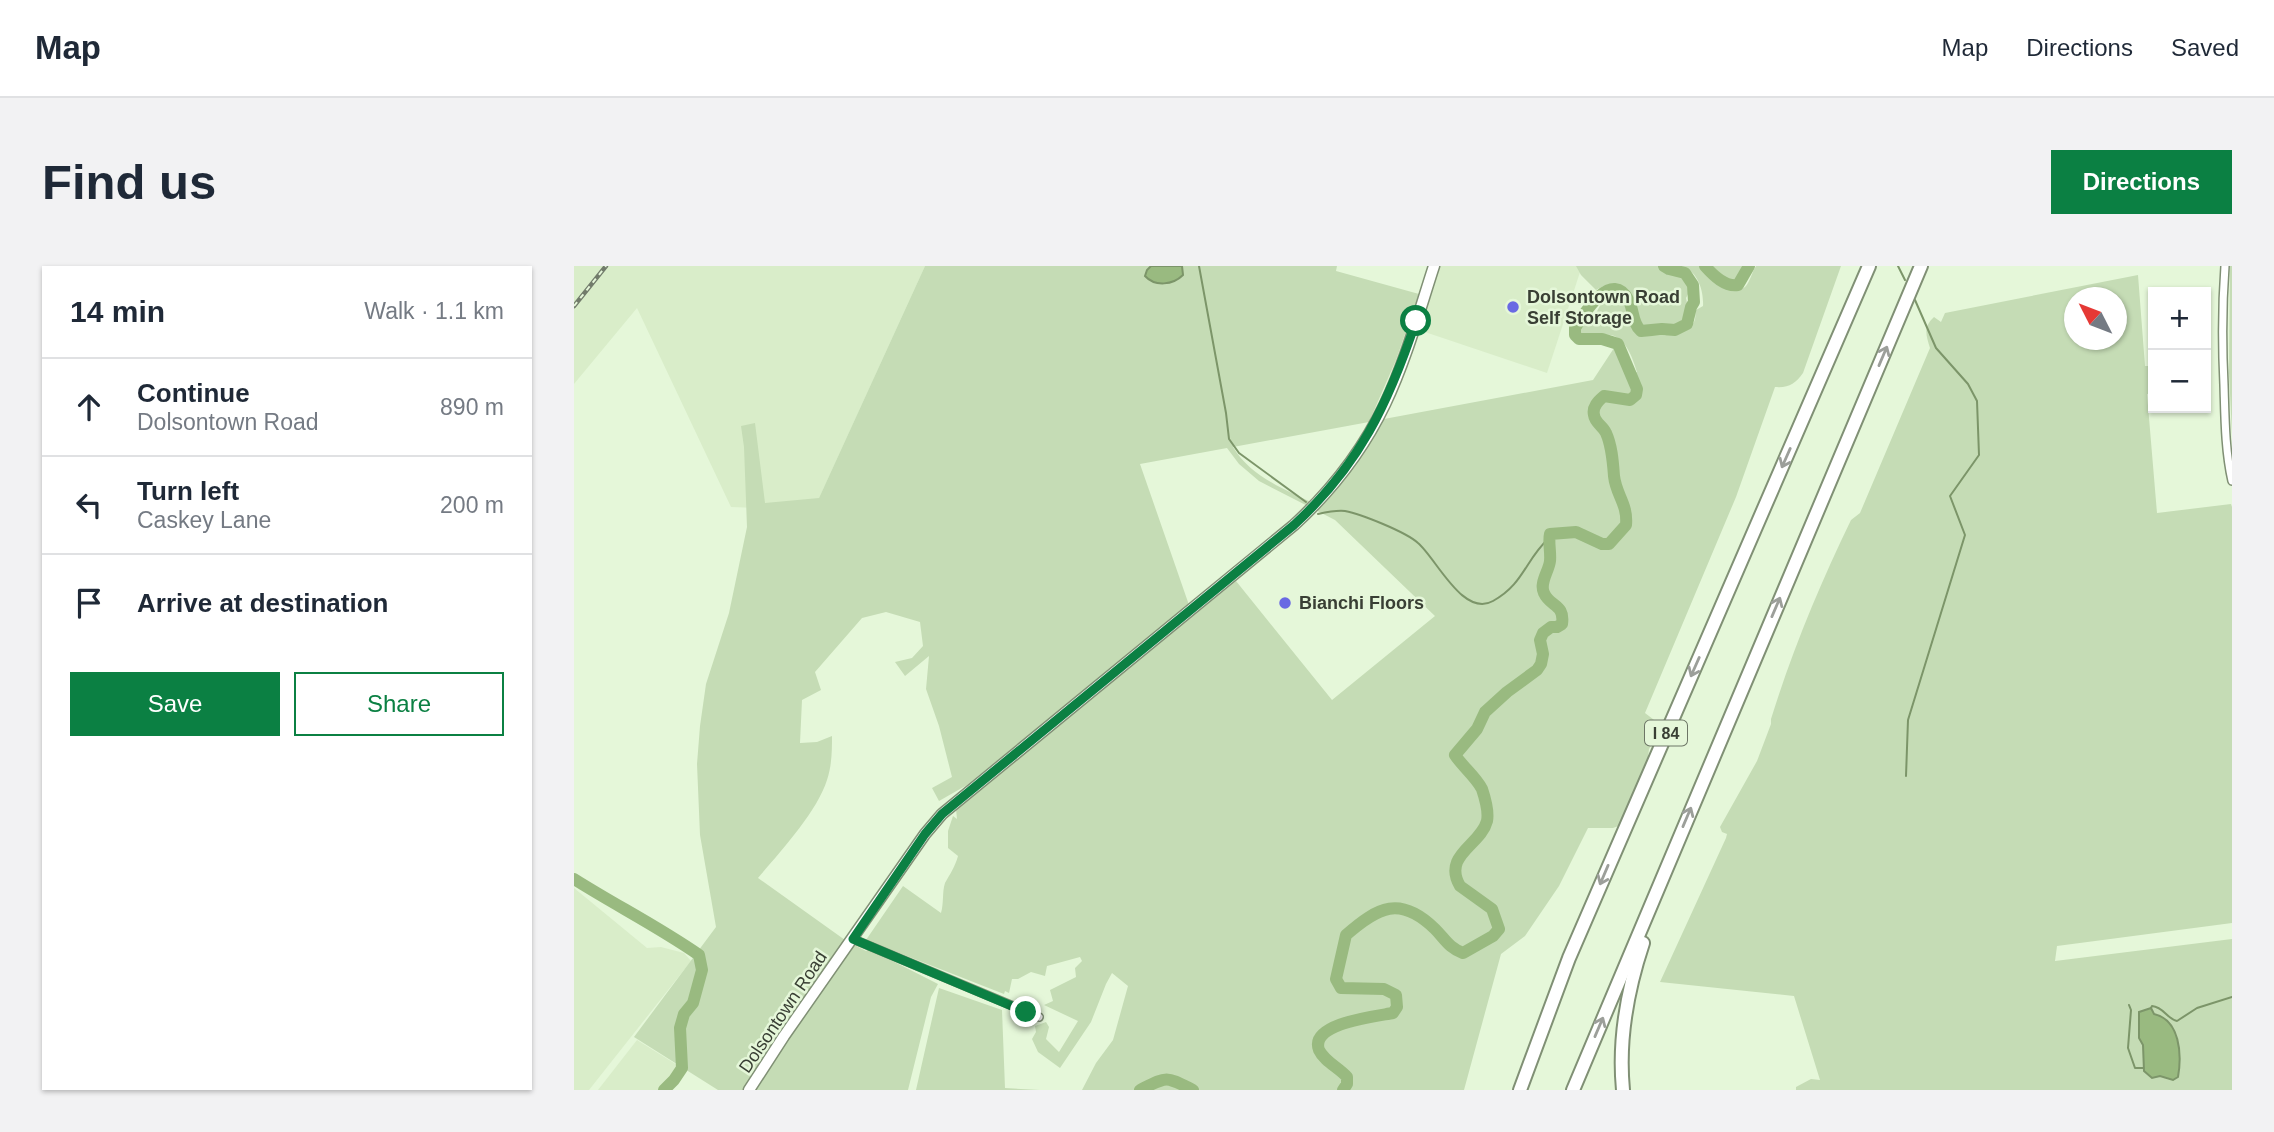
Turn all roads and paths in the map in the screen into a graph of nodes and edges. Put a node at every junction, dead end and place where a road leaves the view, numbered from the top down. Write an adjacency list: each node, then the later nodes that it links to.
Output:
1 (1434, 266): 7 (street, Dolsontown Road)
2 (1869, 266): 10 (highway, I 84, one-way to 10)
3 (1921, 266): 6 (highway, one-way to 3)
4 (2225, 266): 5 (street)
5 (2232, 481)
6 (1671, 855): 11 (highway, one-way to 6); 12 (highway)
7 (853, 939): 8 (street); 9 (street, Dolsontown Road)
8 (1039, 1017)
9 (749, 1090)
10 (1520, 1090)
11 (1573, 1090)
12 (1623, 1090)

